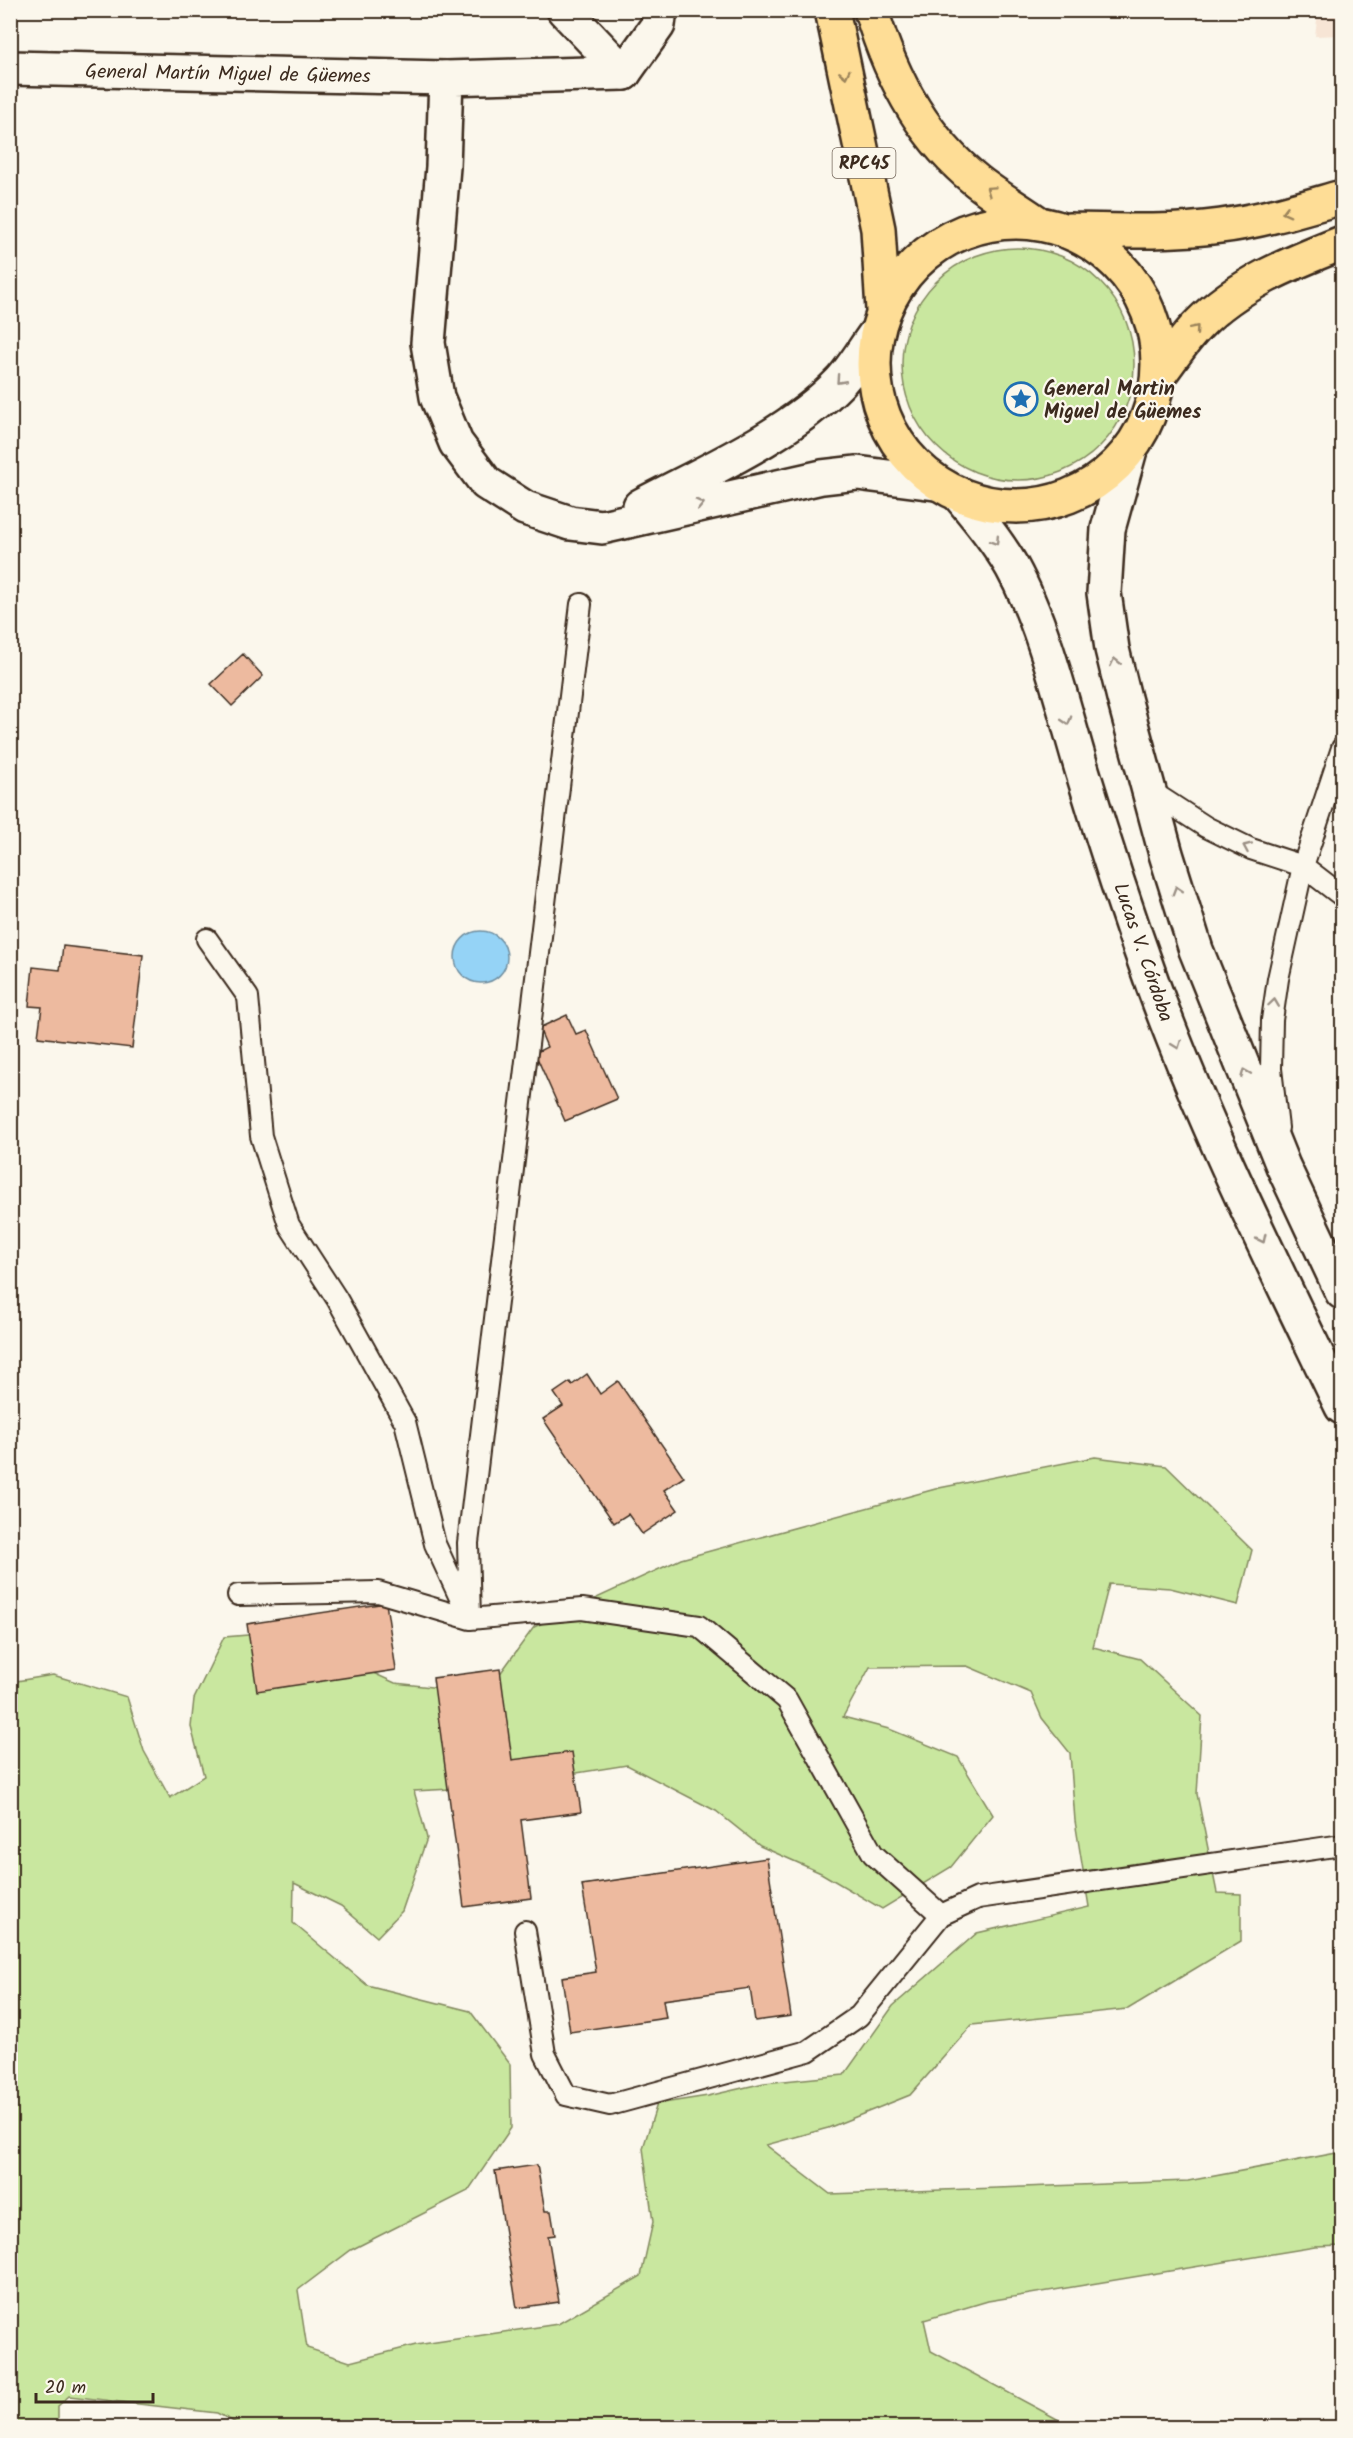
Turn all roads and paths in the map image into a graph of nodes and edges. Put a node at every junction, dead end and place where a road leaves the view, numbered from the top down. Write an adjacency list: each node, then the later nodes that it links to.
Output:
1 (564, 10): 6 (street)
2 (660, 10): 6 (street)
3 (832, 10): 11 (main road, RPC45, one-way to 11)
4 (871, 10): 9 (main road, RPC45, one-way to 4)
5 (10, 68): 7 (street, General Martín Miguel de Güemes)
6 (624, 73): 7 (street, General Martín Miguel de Güemes)
7 (446, 78): 15 (street)
8 (1342, 197): 9 (main road, RPC45, one-way to 9)
9 (1051, 226): 11 (main road, RPC45); 12 (main road, RPC45)
10 (1342, 243): 12 (main road, RPC45, one-way to 10)
11 (879, 322): 14 (main road, RPC45); 15 (street, one-way to 15)
12 (1159, 375): 13 (main road, RPC45)
13 (1130, 450): 14 (main road, RPC45); 18 (street, one-way to 13)
14 (947, 489): 15 (street, one-way to 14); 24 (street, Lucas V. Córdoba, one-way to 24)
15 (602, 527)
16 (581, 604): 26 (lane)
17 (1342, 748): 19 (lane)
18 (1149, 790): 19 (lane, one-way to 18); 22 (street, one-way to 18)
19 (1303, 866): 20 (lane); 22 (lane, one-way to 19)
20 (1342, 896)
21 (207, 939): 26 (lane)
22 (1283, 1166): 23 (street)
23 (1342, 1292)
24 (1342, 1407)
25 (238, 1595): 26 (lane)
26 (470, 1619): 28 (lane)
27 (1342, 1845): 28 (lane)
28 (941, 1915): 29 (lane)
29 (525, 1931)

